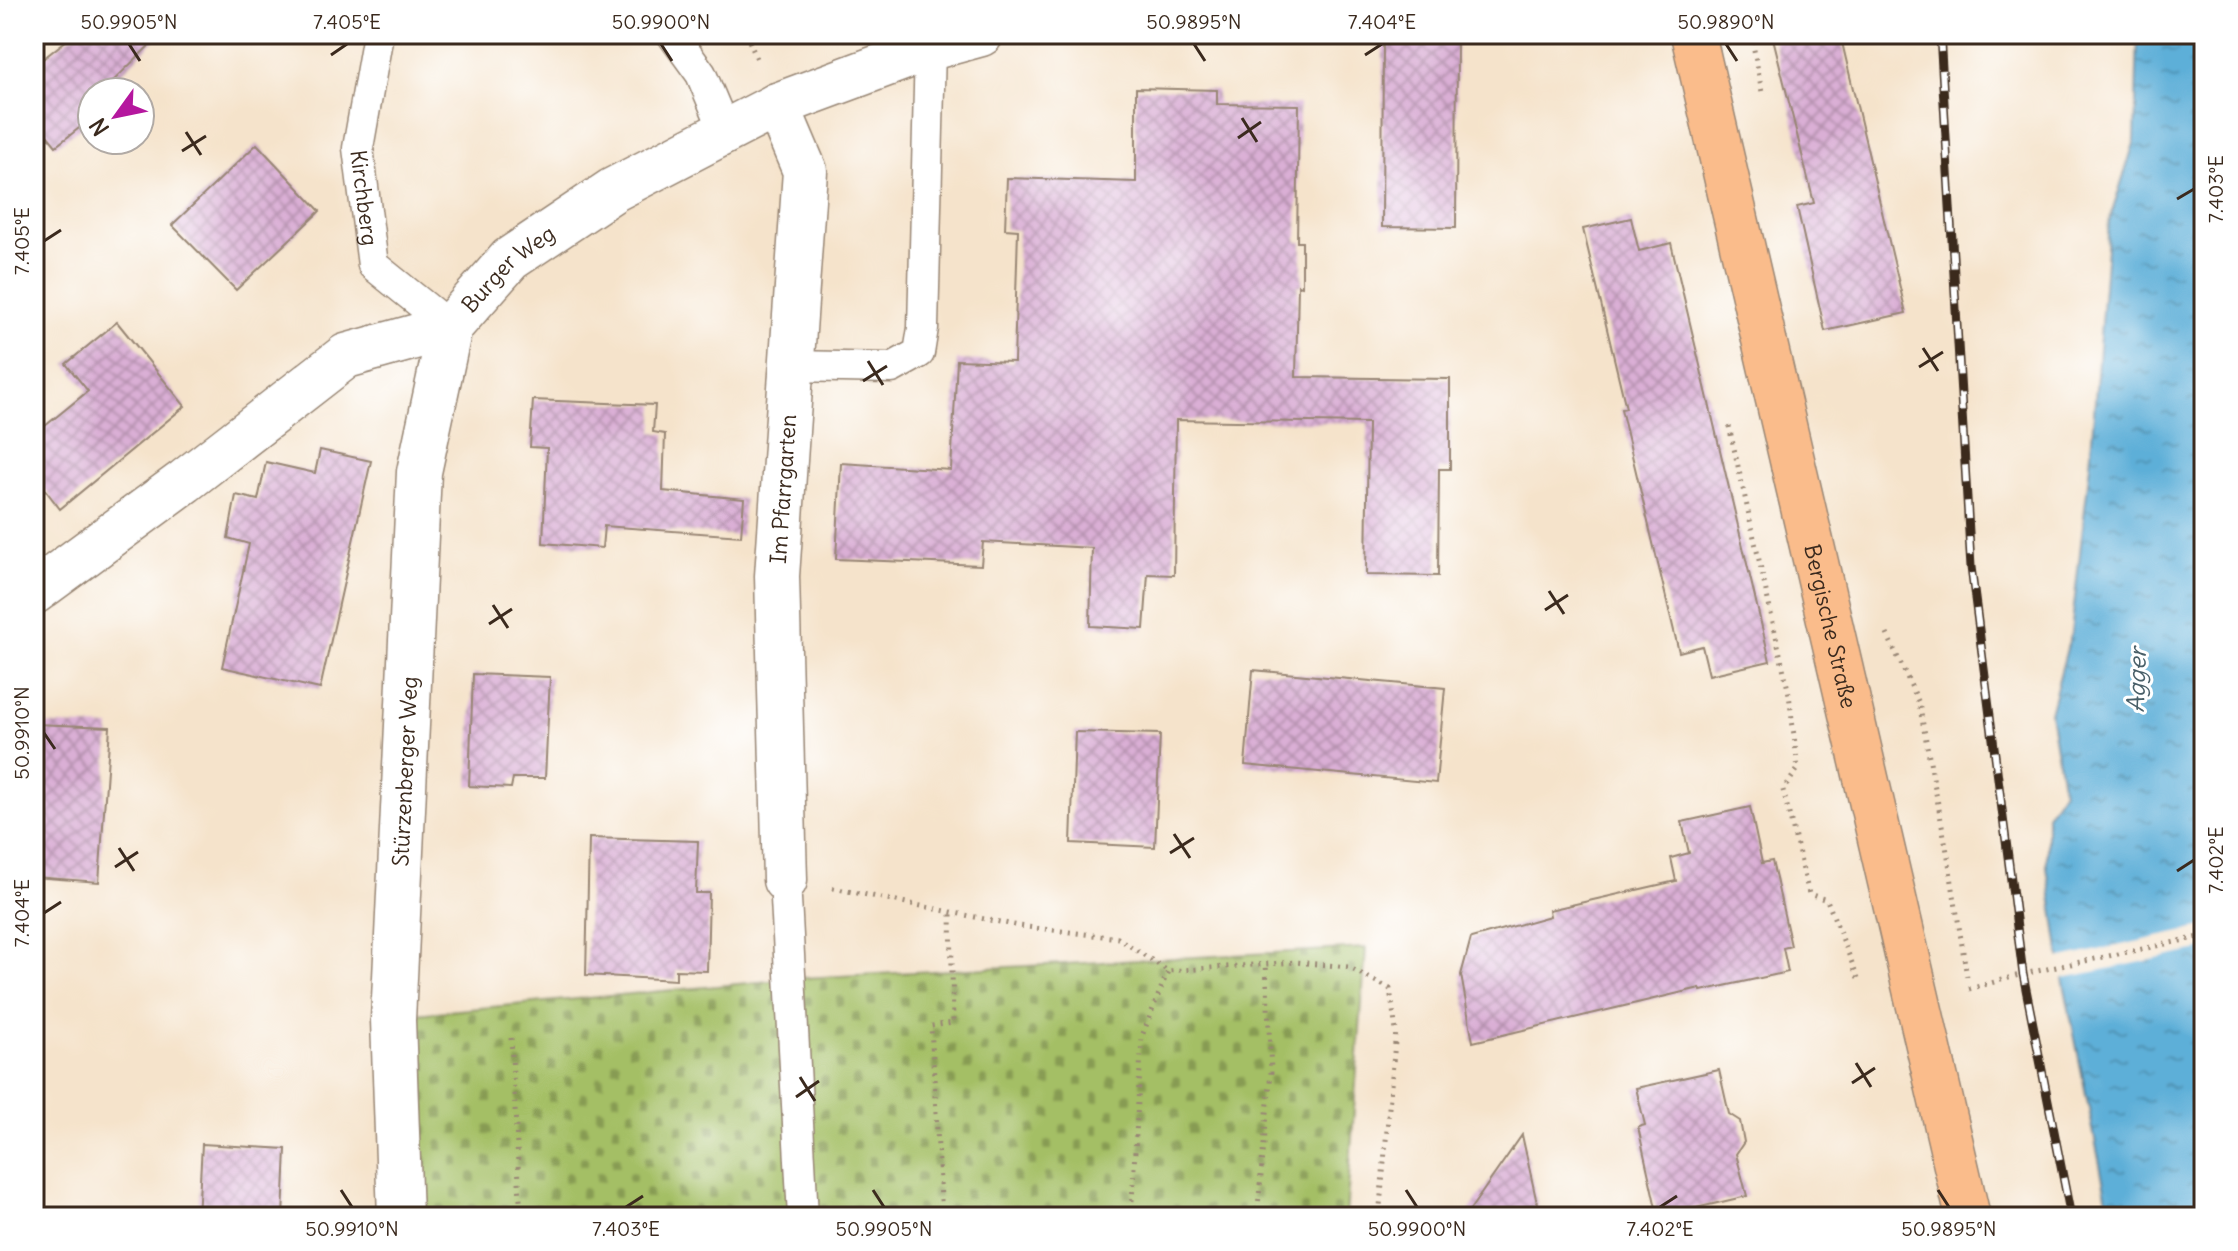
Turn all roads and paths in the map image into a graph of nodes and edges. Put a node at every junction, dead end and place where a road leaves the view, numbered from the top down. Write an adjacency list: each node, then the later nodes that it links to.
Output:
1 (378, 34): 8 (lane, Kirchberg)
2 (672, 34): 7 (lane)
3 (981, 34): 5 (street, Burger Weg)
4 (1693, 34): 27 (main road, Bergische Straße)
5 (930, 48): 6 (street, Burger Weg); 9 (lane)
6 (777, 105): 7 (street, Burger Weg); 9 (street, Im Pfarrgarten)
7 (725, 131): 8 (street, Burger Weg)
8 (450, 327): 11 (street, Burger Weg); 20 (street, Stürzenberger Weg)
9 (791, 366): 12 (street, Im Pfarrgarten)
10 (1727, 419): 17 (path)
11 (34, 592)
12 (785, 880): 13 (path); 22 (lane)
13 (951, 914): 16 (path); 23 (path)
14 (2204, 936): 18 (path)
15 (1266, 963): 16 (path); 25 (path); 26 (path)
16 (1168, 971): 24 (path)
17 (1859, 980)
18 (1969, 989)
19 (511, 1038): 21 (path)
20 (400, 1217)
21 (521, 1217)
22 (803, 1217)
23 (942, 1217)
24 (1131, 1217)
25 (1257, 1217)
26 (1379, 1217)
27 (1968, 1217)

